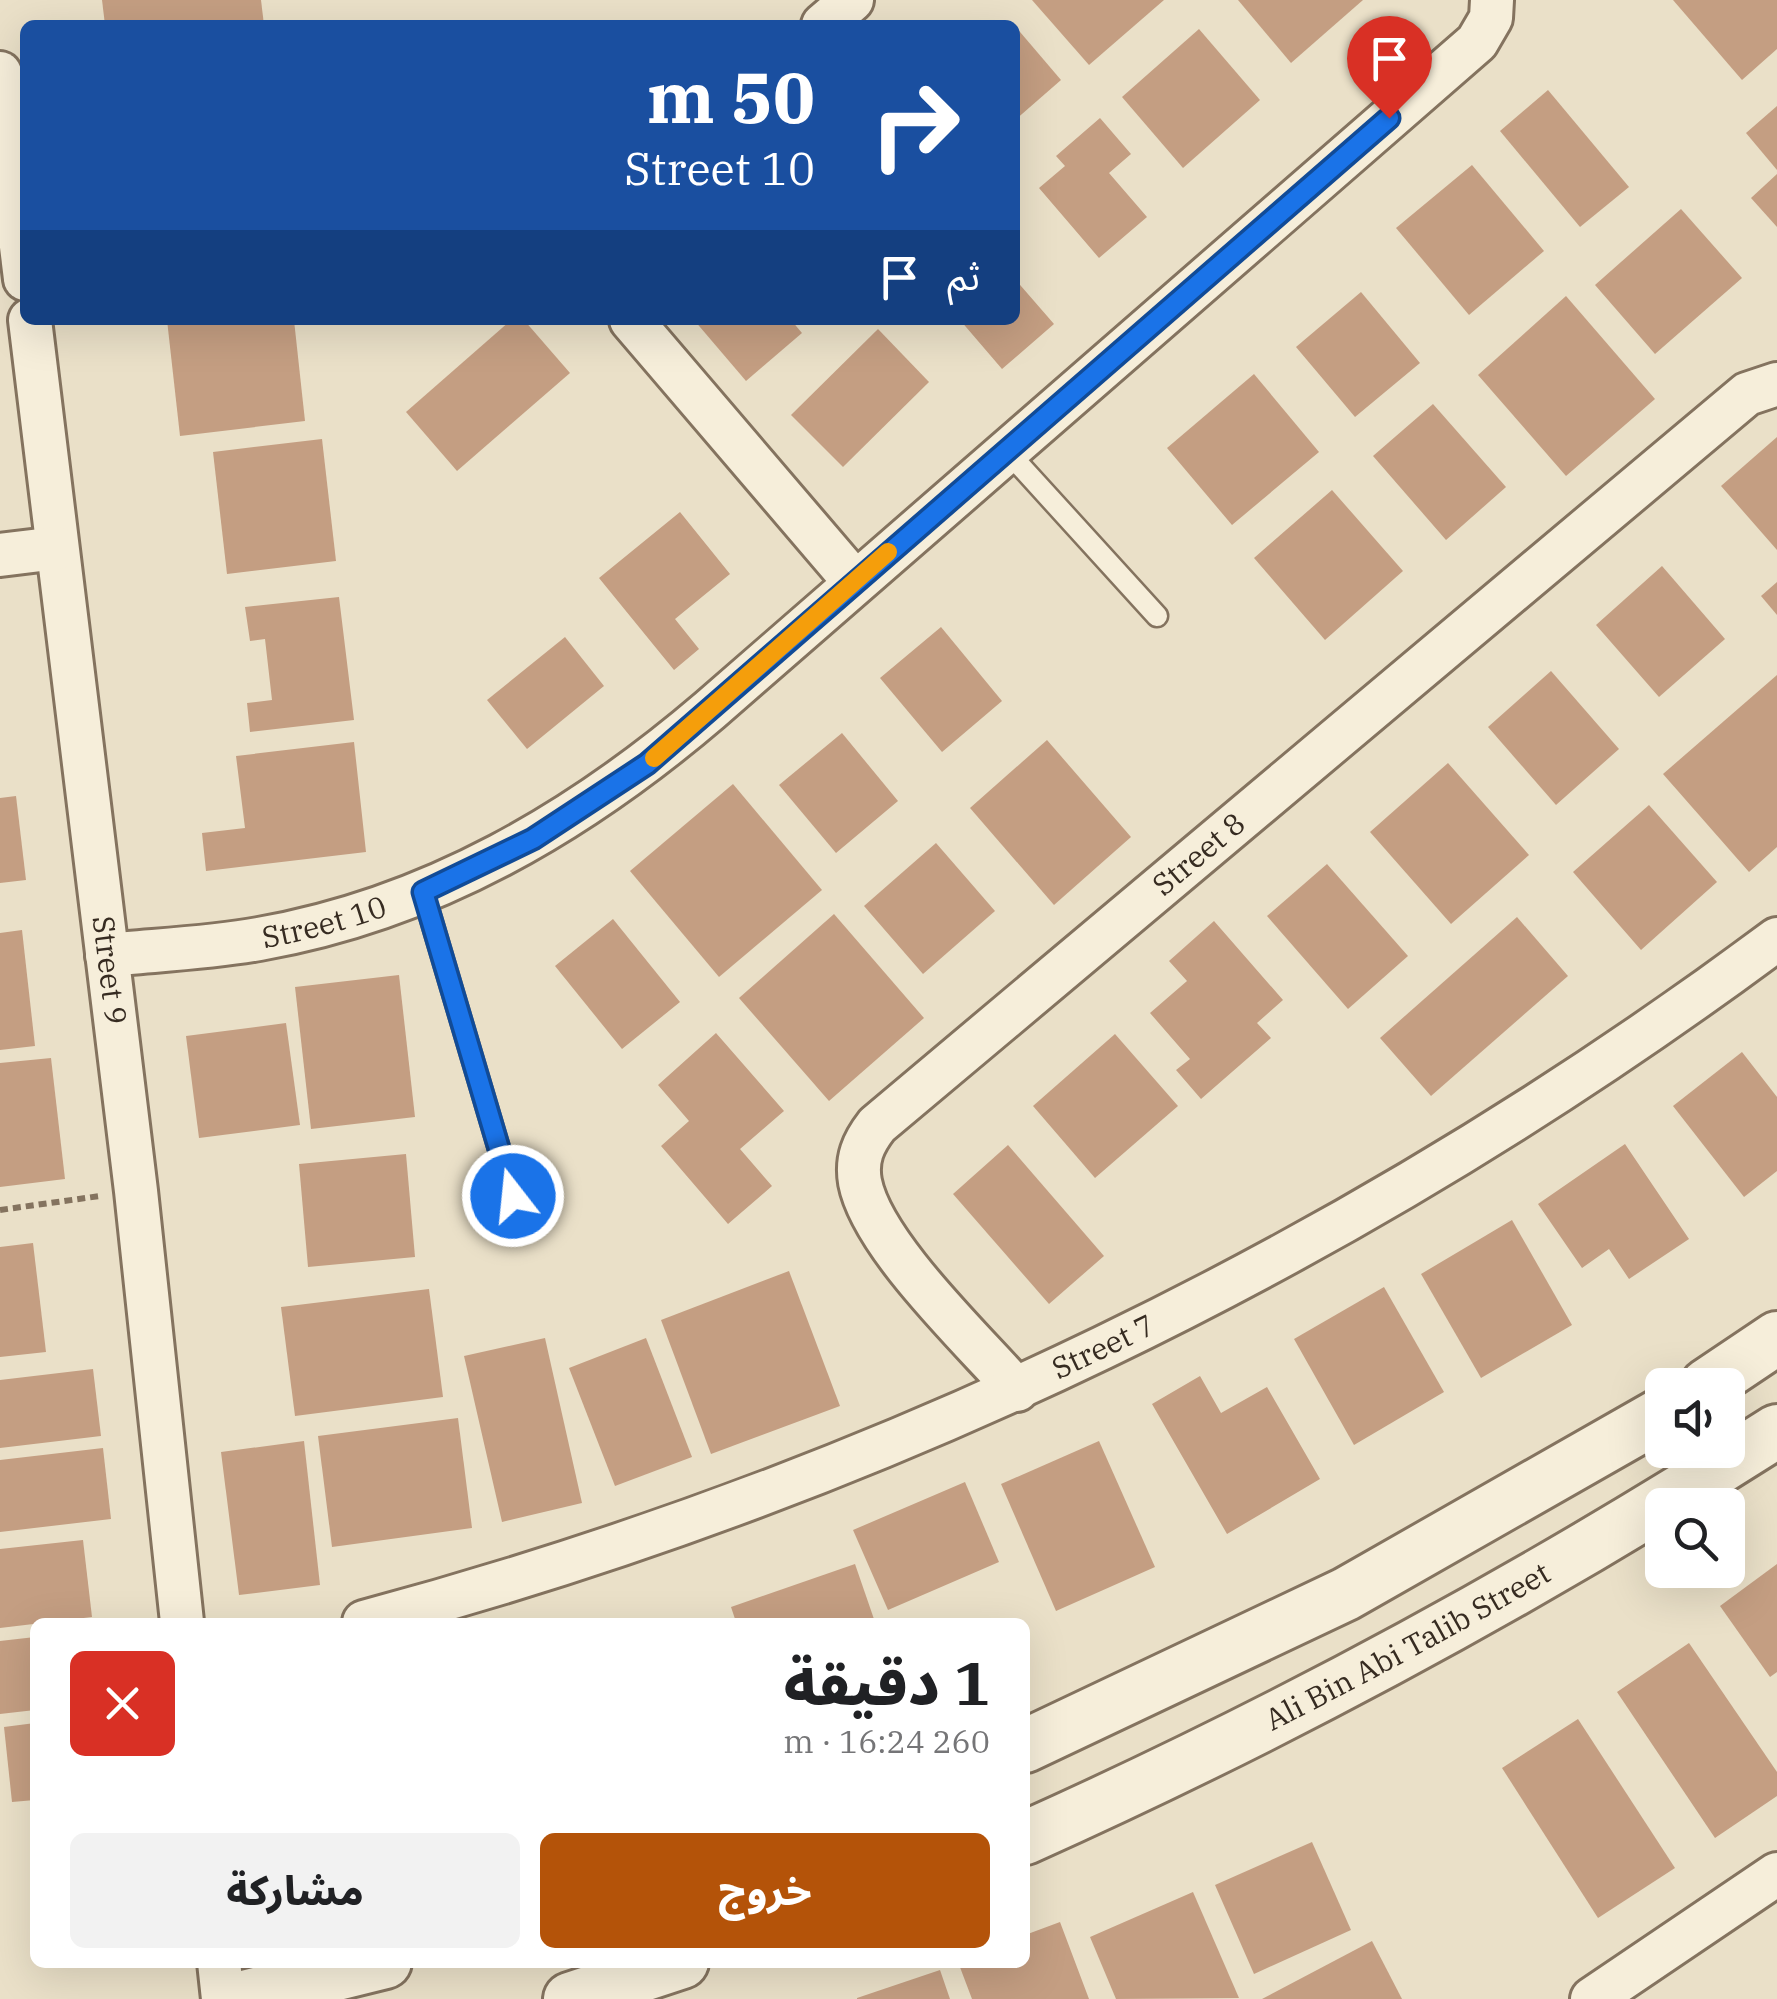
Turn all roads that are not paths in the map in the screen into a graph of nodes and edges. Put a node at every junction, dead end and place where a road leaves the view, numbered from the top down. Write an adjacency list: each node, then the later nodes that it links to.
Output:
1 (852, 0): 3 (street)
2 (1492, 0): 10 (street, Street 10)
3 (829, 20)
4 (0, 73): 5 (street)
5 (3, 120): 6 (street)
6 (20, 243)
7 (31, 325): 11 (street, Street 9)
8 (635, 325): 13 (street)
9 (1777, 384): 21 (street, Street 8)
10 (1006, 450): 13 (street, Street 10); 14 (lane)
11 (58, 548): 12 (street); 17 (street, Street 9)
12 (0, 554)
13 (854, 582): 15 (street, Street 10)
14 (1157, 616)
15 (423, 892): 17 (street, Street 10); 18 (lane)
16 (1777, 939): 21 (street, Street 7)
17 (107, 956): 25 (street, Street 9)
18 (513, 1196)
19 (1777, 1338): 20 (street)
20 (1732, 1368)
21 (1017, 1390): 26 (street, Street 7)
22 (1645, 1424): 24 (street)
23 (1777, 1431): 27 (street, Ali Bin Abi Talib Street)
24 (1346, 1594): 27 (street); 28 (street)
25 (182, 1618)
26 (379, 1618)
27 (1372, 1670): 29 (street, Ali Bin Abi Talib Street)
28 (1045, 1737): 29 (street)
29 (1095, 1806): 30 (street, Ali Bin Abi Talib Street)
30 (1030, 1836)
31 (1777, 1874): 38 (street)
32 (221, 1968): 35 (street)
33 (362, 1968): 36 (street)
34 (664, 1968): 37 (street)
35 (224, 1999)
36 (236, 1999)
37 (570, 1999)
38 (1592, 1999)

